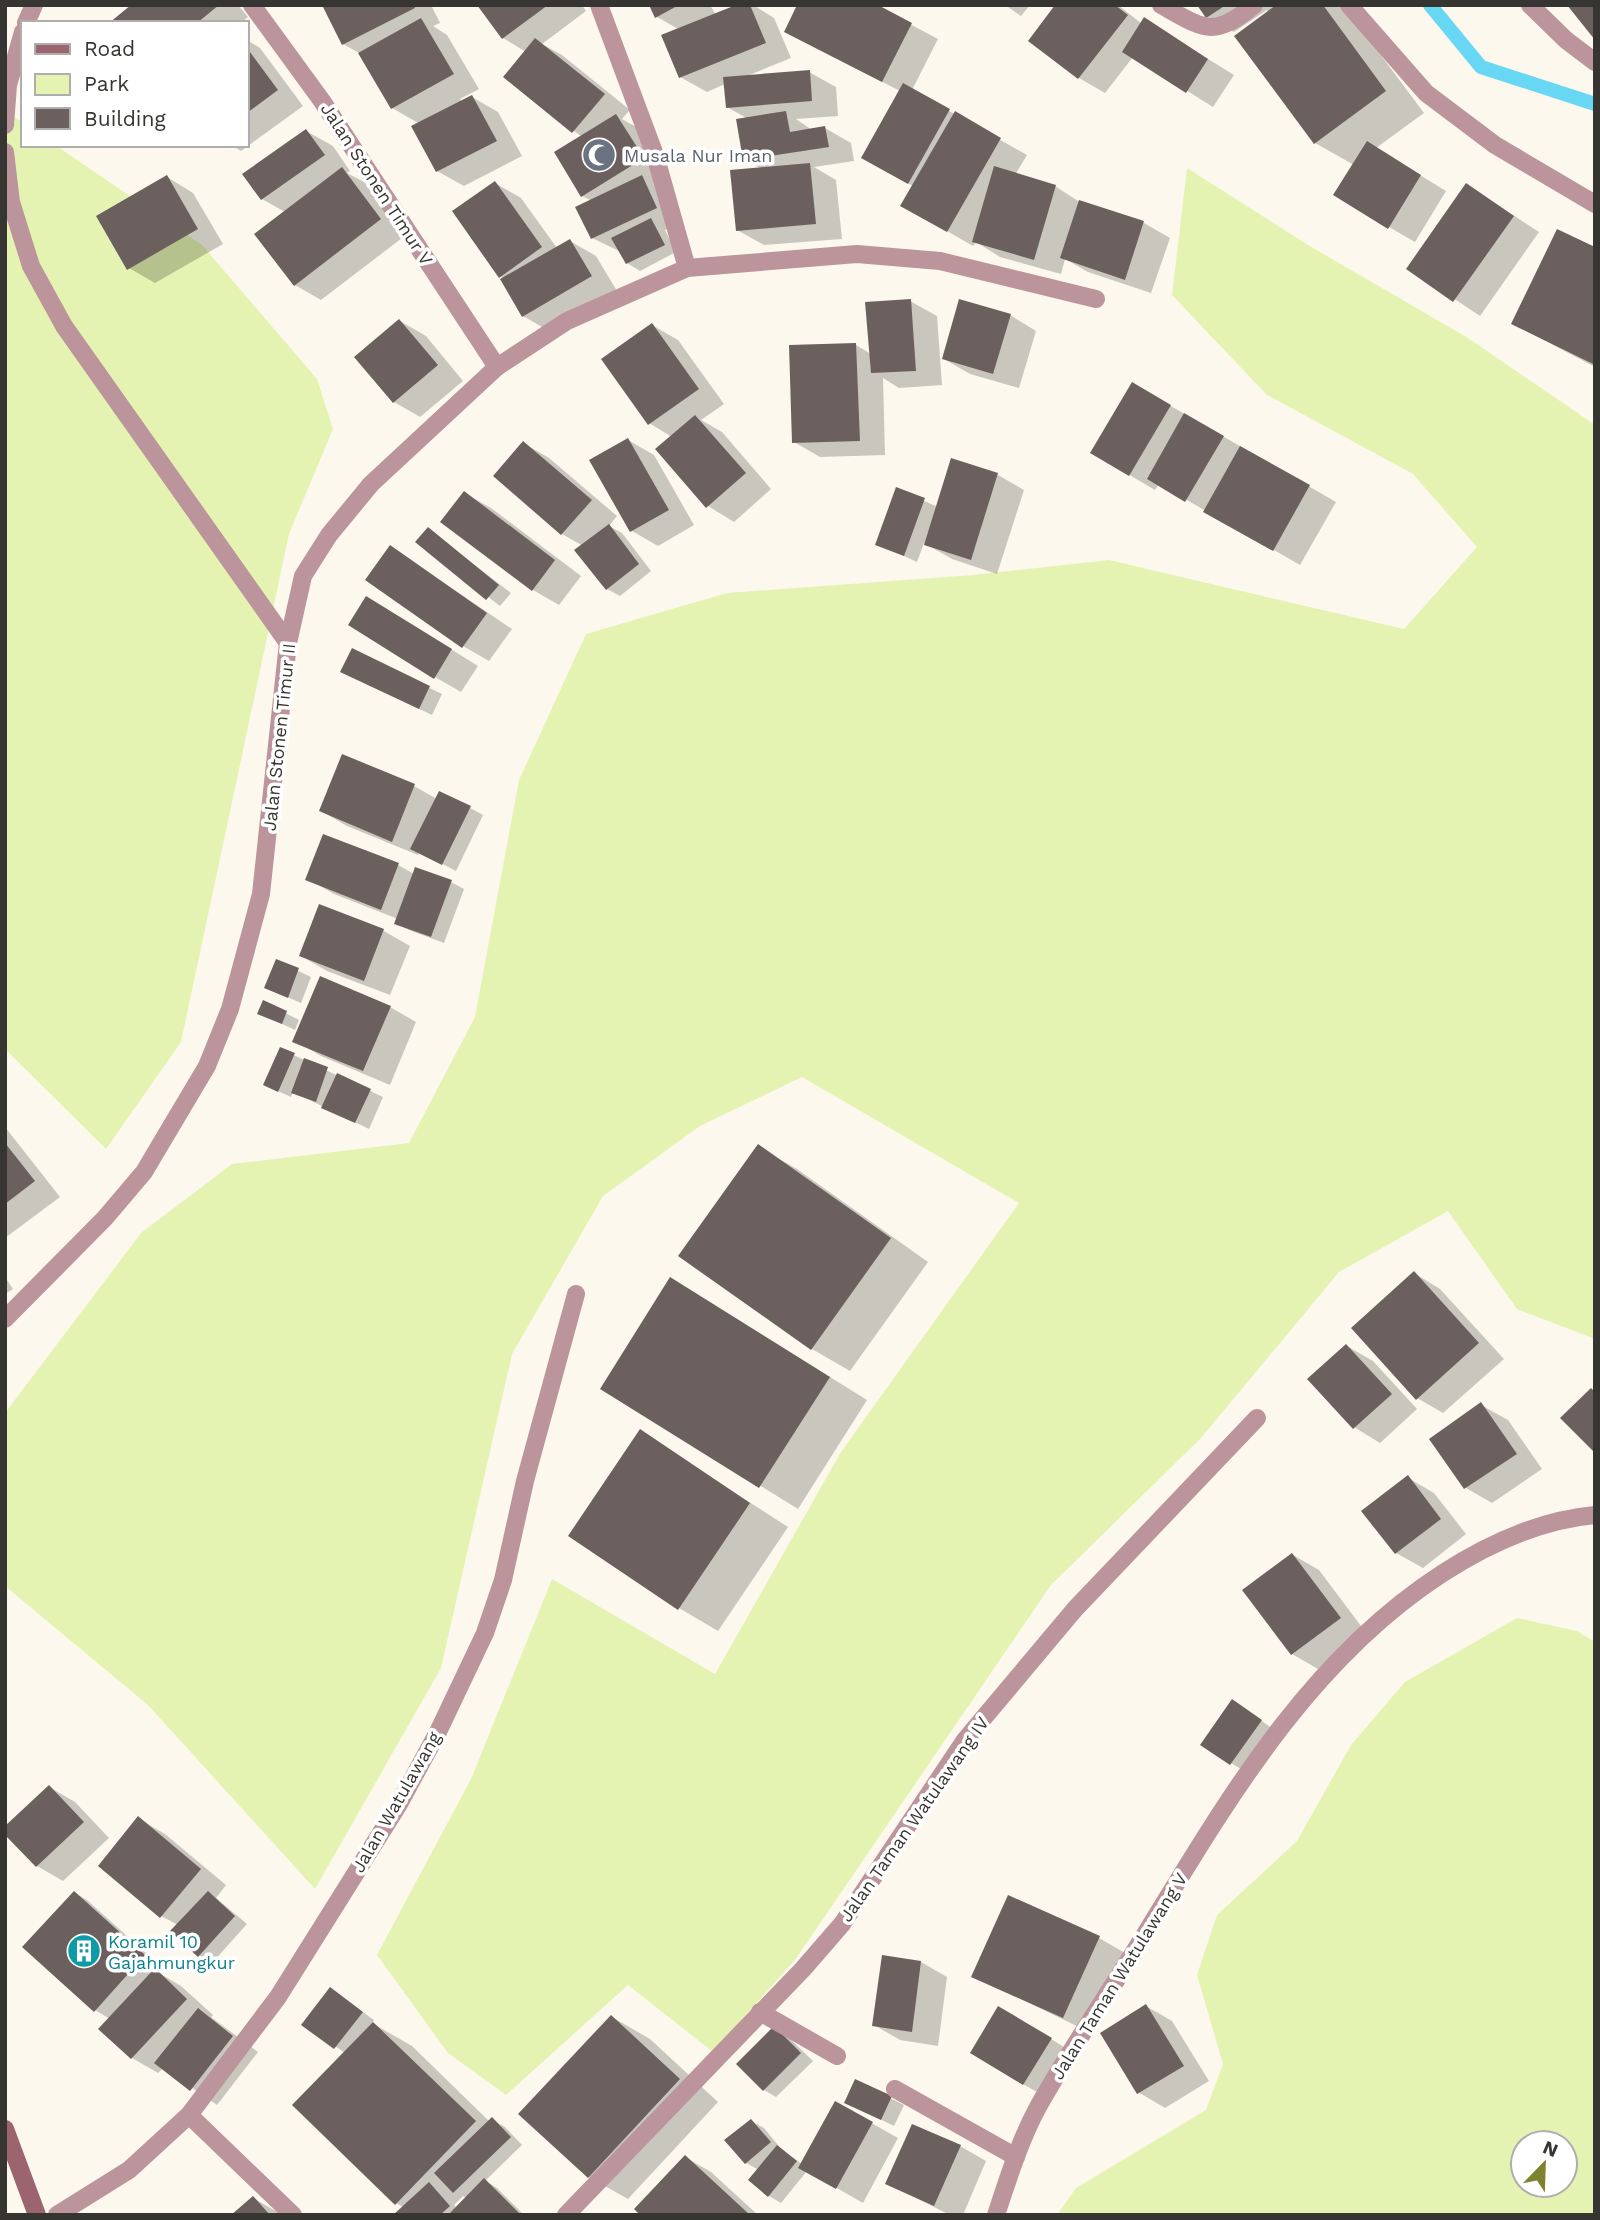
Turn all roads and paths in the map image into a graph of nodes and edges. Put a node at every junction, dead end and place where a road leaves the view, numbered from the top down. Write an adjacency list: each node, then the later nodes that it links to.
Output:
1 (34, 5): 8 (street)
2 (252, 5): 16 (street, Jalan Stonen Timur V)
3 (599, 5): 14 (street)
4 (1161, 5): 5 (street)
5 (1254, 5)
6 (1349, 5): 13 (street)
7 (1530, 5): 10 (street)
8 (27, 21)
9 (21, 39): 11 (street)
10 (1595, 62)
11 (5, 125)
12 (5, 152): 17 (street)
13 (1595, 204)
14 (687, 268): 15 (street, Jalan Stonen Timur II); 16 (street, Jalan Stonen Timur II)
15 (1096, 299)
16 (497, 367): 17 (street, Jalan Stonen Timur II)
17 (288, 643): 19 (street, Jalan Stonen Timur II)
18 (576, 1294): 25 (street, Jalan Watulawang)
19 (5, 1320)
20 (1257, 1418): 22 (street, Jalan Taman Watulawang IV)
21 (1595, 1515): 27 (street, Jalan Taman Watulawang V)
22 (760, 2012): 23 (street); 31 (street, Jalan Taman Watulawang IV)
23 (837, 2056)
24 (895, 2089): 27 (street)
25 (189, 2115): 29 (street, Jalan Watulawang); 30 (street)
26 (5, 2129): 28 (main road)
27 (1016, 2157): 32 (street, Jalan Taman Watulawang V)
28 (37, 2215)
29 (57, 2215)
30 (293, 2215)
31 (566, 2215)
32 (996, 2215)

